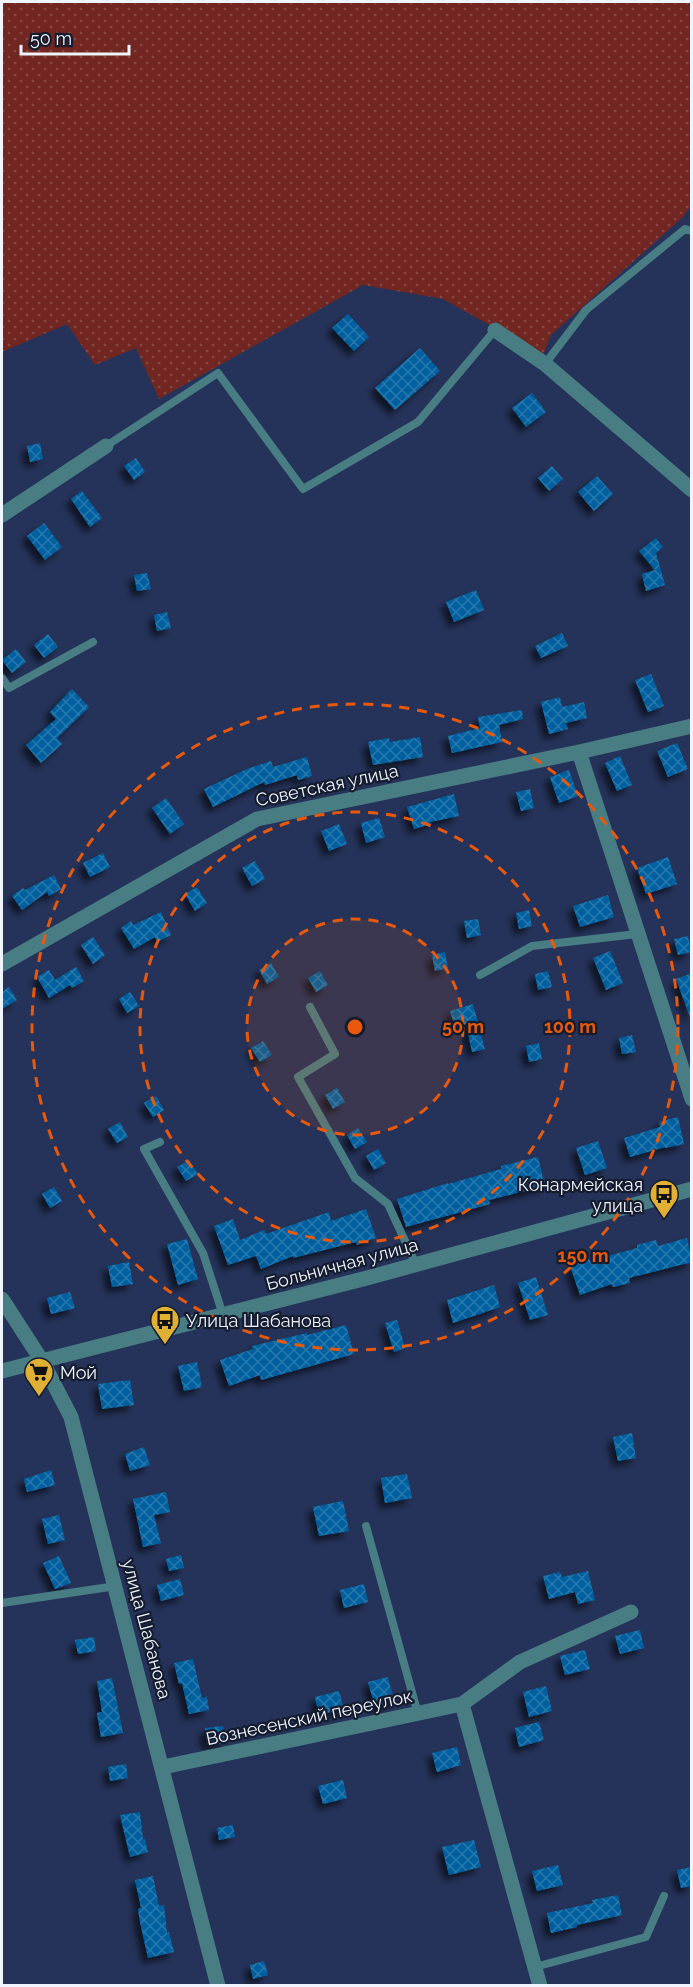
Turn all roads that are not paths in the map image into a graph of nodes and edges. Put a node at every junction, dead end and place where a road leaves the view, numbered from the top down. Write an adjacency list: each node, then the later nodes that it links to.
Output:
1 (692, 231): 3 (lane)
2 (495, 330): 3 (street); 4 (lane)
3 (545, 364): 5 (street)
4 (106, 446): 6 (street)
5 (692, 490)
6 (2, 515)
7 (93, 642): 8 (lane)
8 (2, 678)
9 (692, 726): 10 (street, Советская улица)
10 (579, 752): 11 (street); 12 (street, Советская улица)
11 (637, 934): 13 (lane); 15 (street)
12 (2, 964)
13 (480, 975)
14 (310, 1007): 18 (lane)
15 (692, 1099)
16 (160, 1142): 20 (lane)
17 (692, 1189): 18 (street, Больничная улица)
18 (416, 1265): 20 (street, Больничная улица)
19 (2, 1299): 21 (street, улица Шабанова)
20 (223, 1315): 21 (street, Больничная улица)
21 (42, 1361): 22 (street, Больничная улица); 24 (street, улица Шабанова)
22 (2, 1371)
23 (366, 1526): 28 (lane)
24 (116, 1586): 25 (lane); 29 (street, улица Шабанова)
25 (2, 1603)
26 (631, 1612): 27 (street, Вознесенский переулок)
27 (462, 1704): 28 (street, Вознесенский переулок); 31 (street)
28 (418, 1714): 29 (street, Вознесенский переулок)
29 (163, 1767): 32 (street, улица Шабанова)
30 (664, 1896): 31 (lane)
31 (535, 1967): 33 (street)
32 (218, 1986)
33 (540, 1986)

